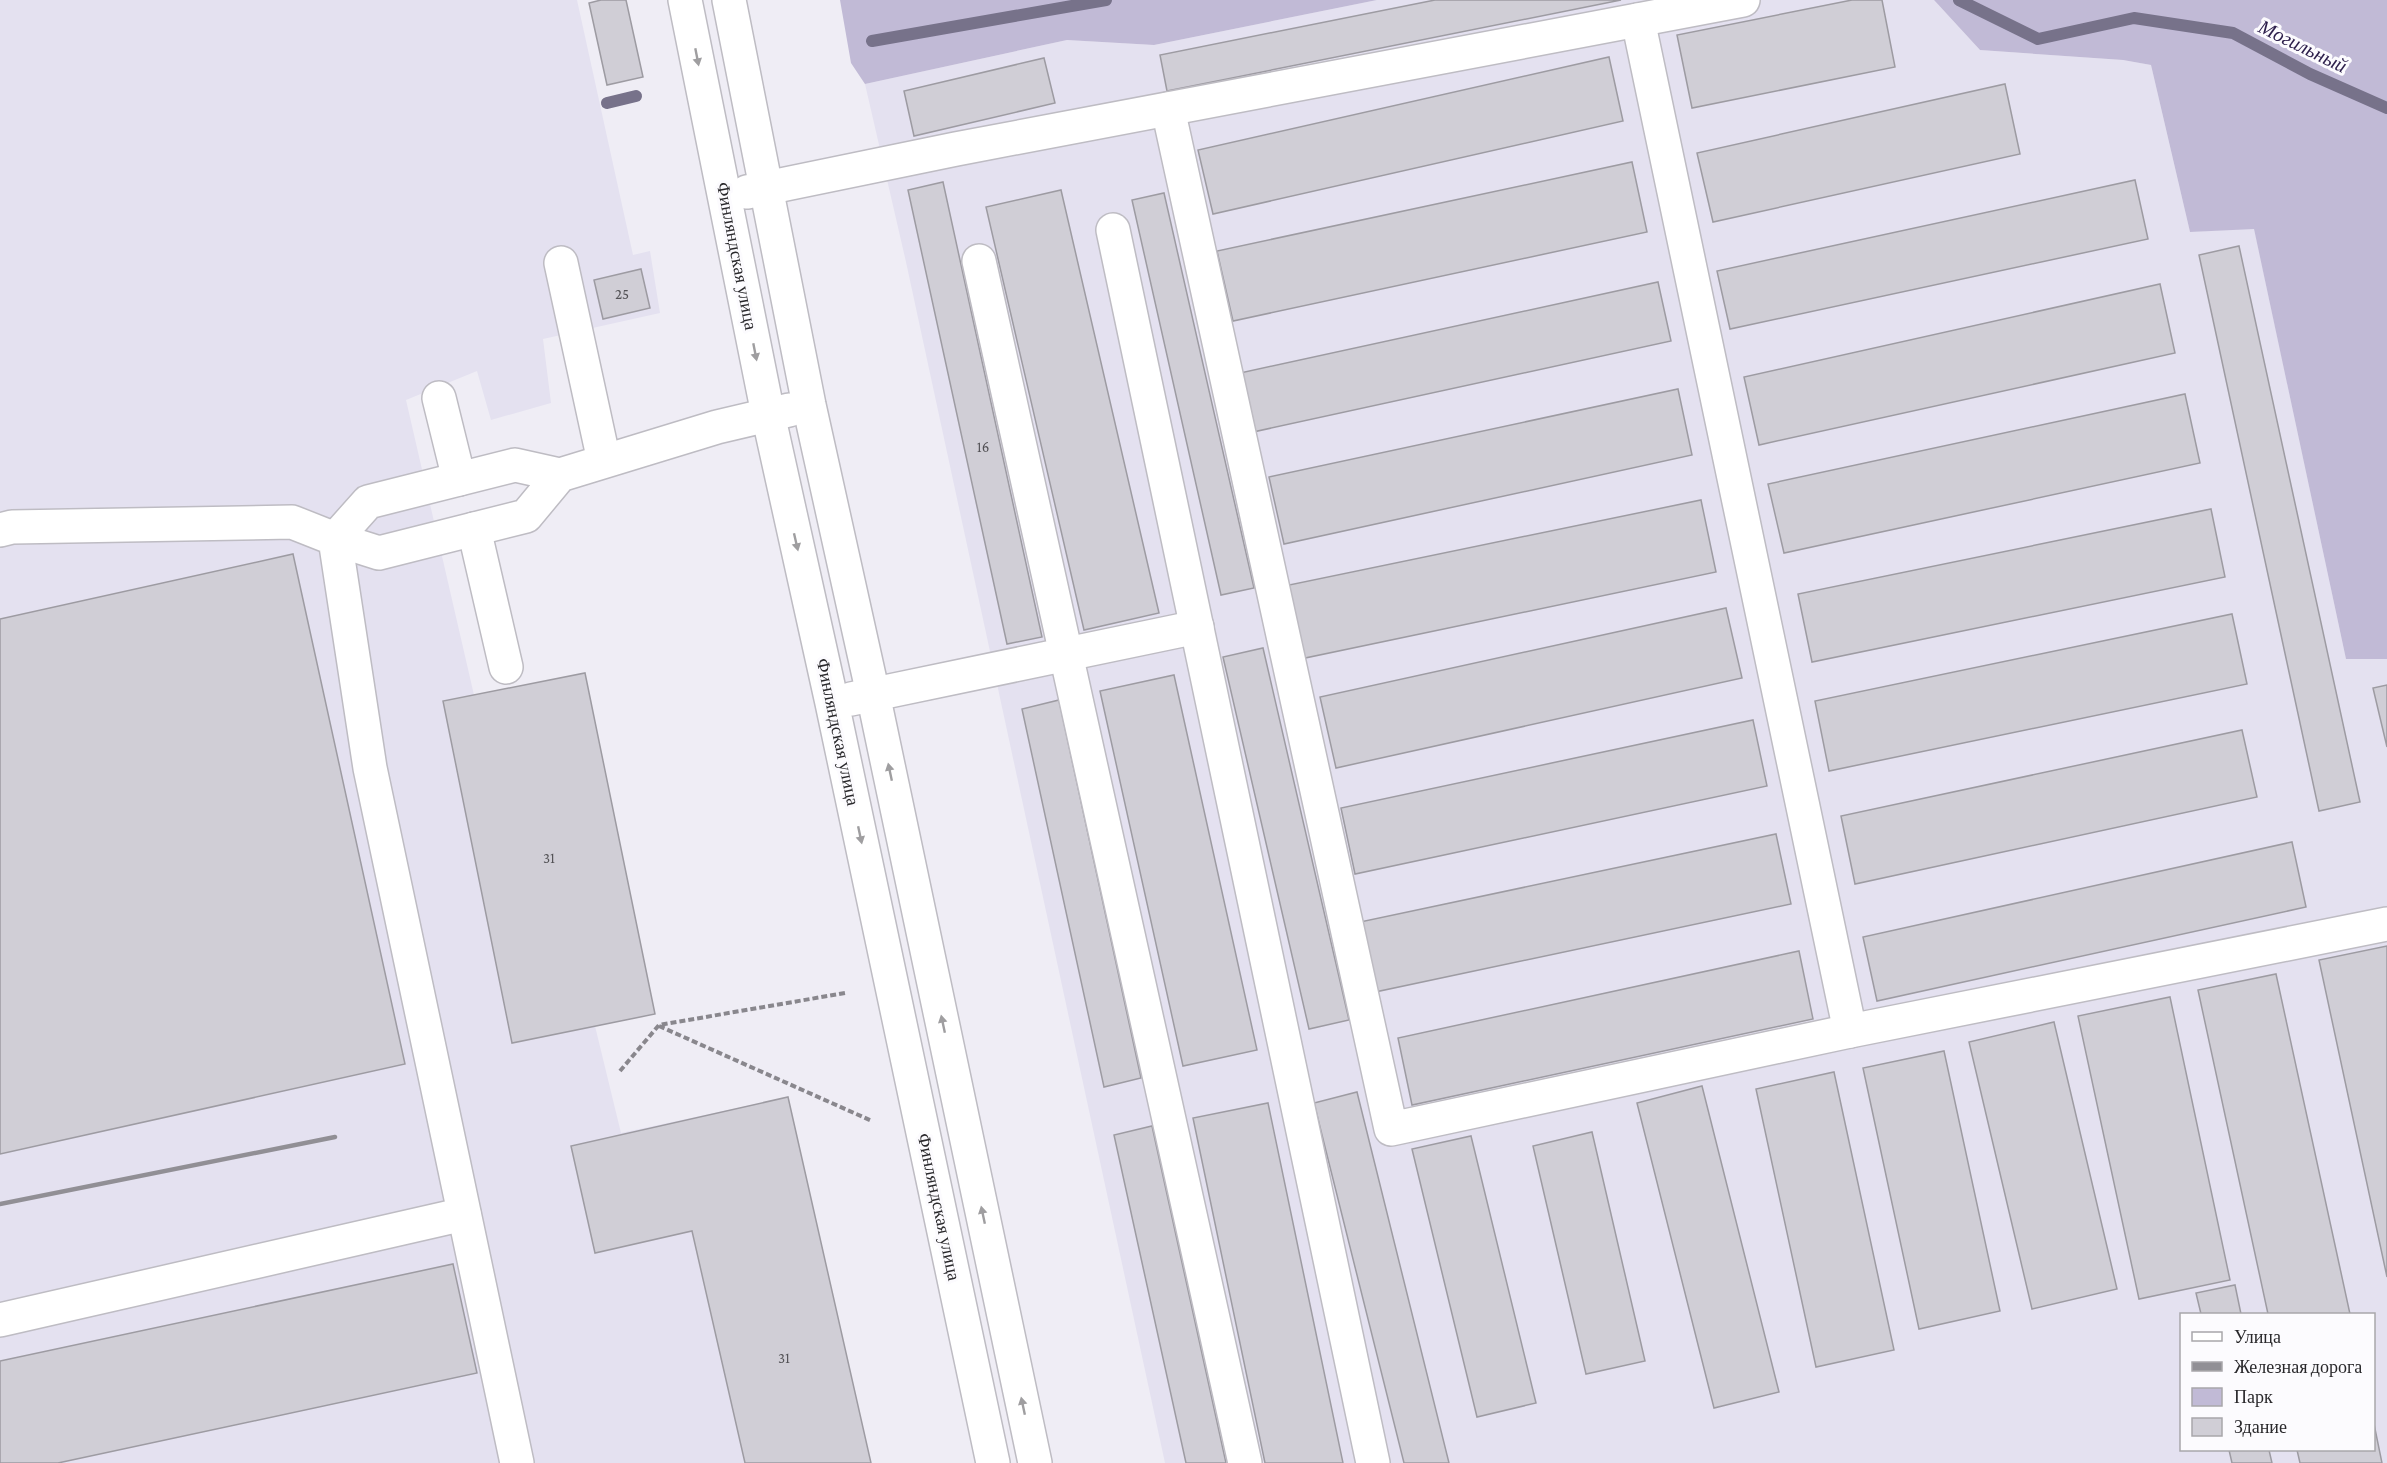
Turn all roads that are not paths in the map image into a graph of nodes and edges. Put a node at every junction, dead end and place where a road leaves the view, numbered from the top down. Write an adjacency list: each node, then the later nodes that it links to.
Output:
1 (686, 0): 7 (street, Финляндская улица, one-way to 7)
2 (729, 0): 6 (street)
3 (1743, 0): 4 (street)
4 (1638, 20): 5 (street); 26 (street)
5 (1168, 109): 6 (street); 26 (street)
6 (767, 188): 7 (street); 12 (street)
7 (725, 196): 13 (street, Финляндская улица, one-way to 13)
8 (1113, 230): 20 (street)
9 (979, 261): 21 (street)
10 (561, 263): 14 (street)
11 (439, 398): 16 (street)
12 (809, 405): 13 (street); 23 (street)
13 (768, 414): 14 (street); 24 (street, Финляндская улица, one-way to 24)
14 (604, 461): 15 (street)
15 (560, 475): 16 (street); 17 (street)
16 (459, 479): 19 (street)
17 (474, 529): 19 (street); 22 (street)
18 (0, 530): 19 (street)
19 (335, 538): 27 (street)
20 (1197, 627): 21 (street); 33 (street)
21 (1066, 653): 23 (street); 32 (street)
22 (506, 667)
23 (873, 694): 24 (street); 31 (street, one-way to 23)
24 (832, 703): 30 (street, Финляндская улица, one-way to 30)
25 (2387, 924): 26 (street)
26 (1850, 1031)
27 (464, 1214): 28 (street); 29 (street)
28 (0, 1320)
29 (517, 1463)
30 (993, 1463)
31 (1035, 1463)
32 (1245, 1463)
33 (1373, 1463)

